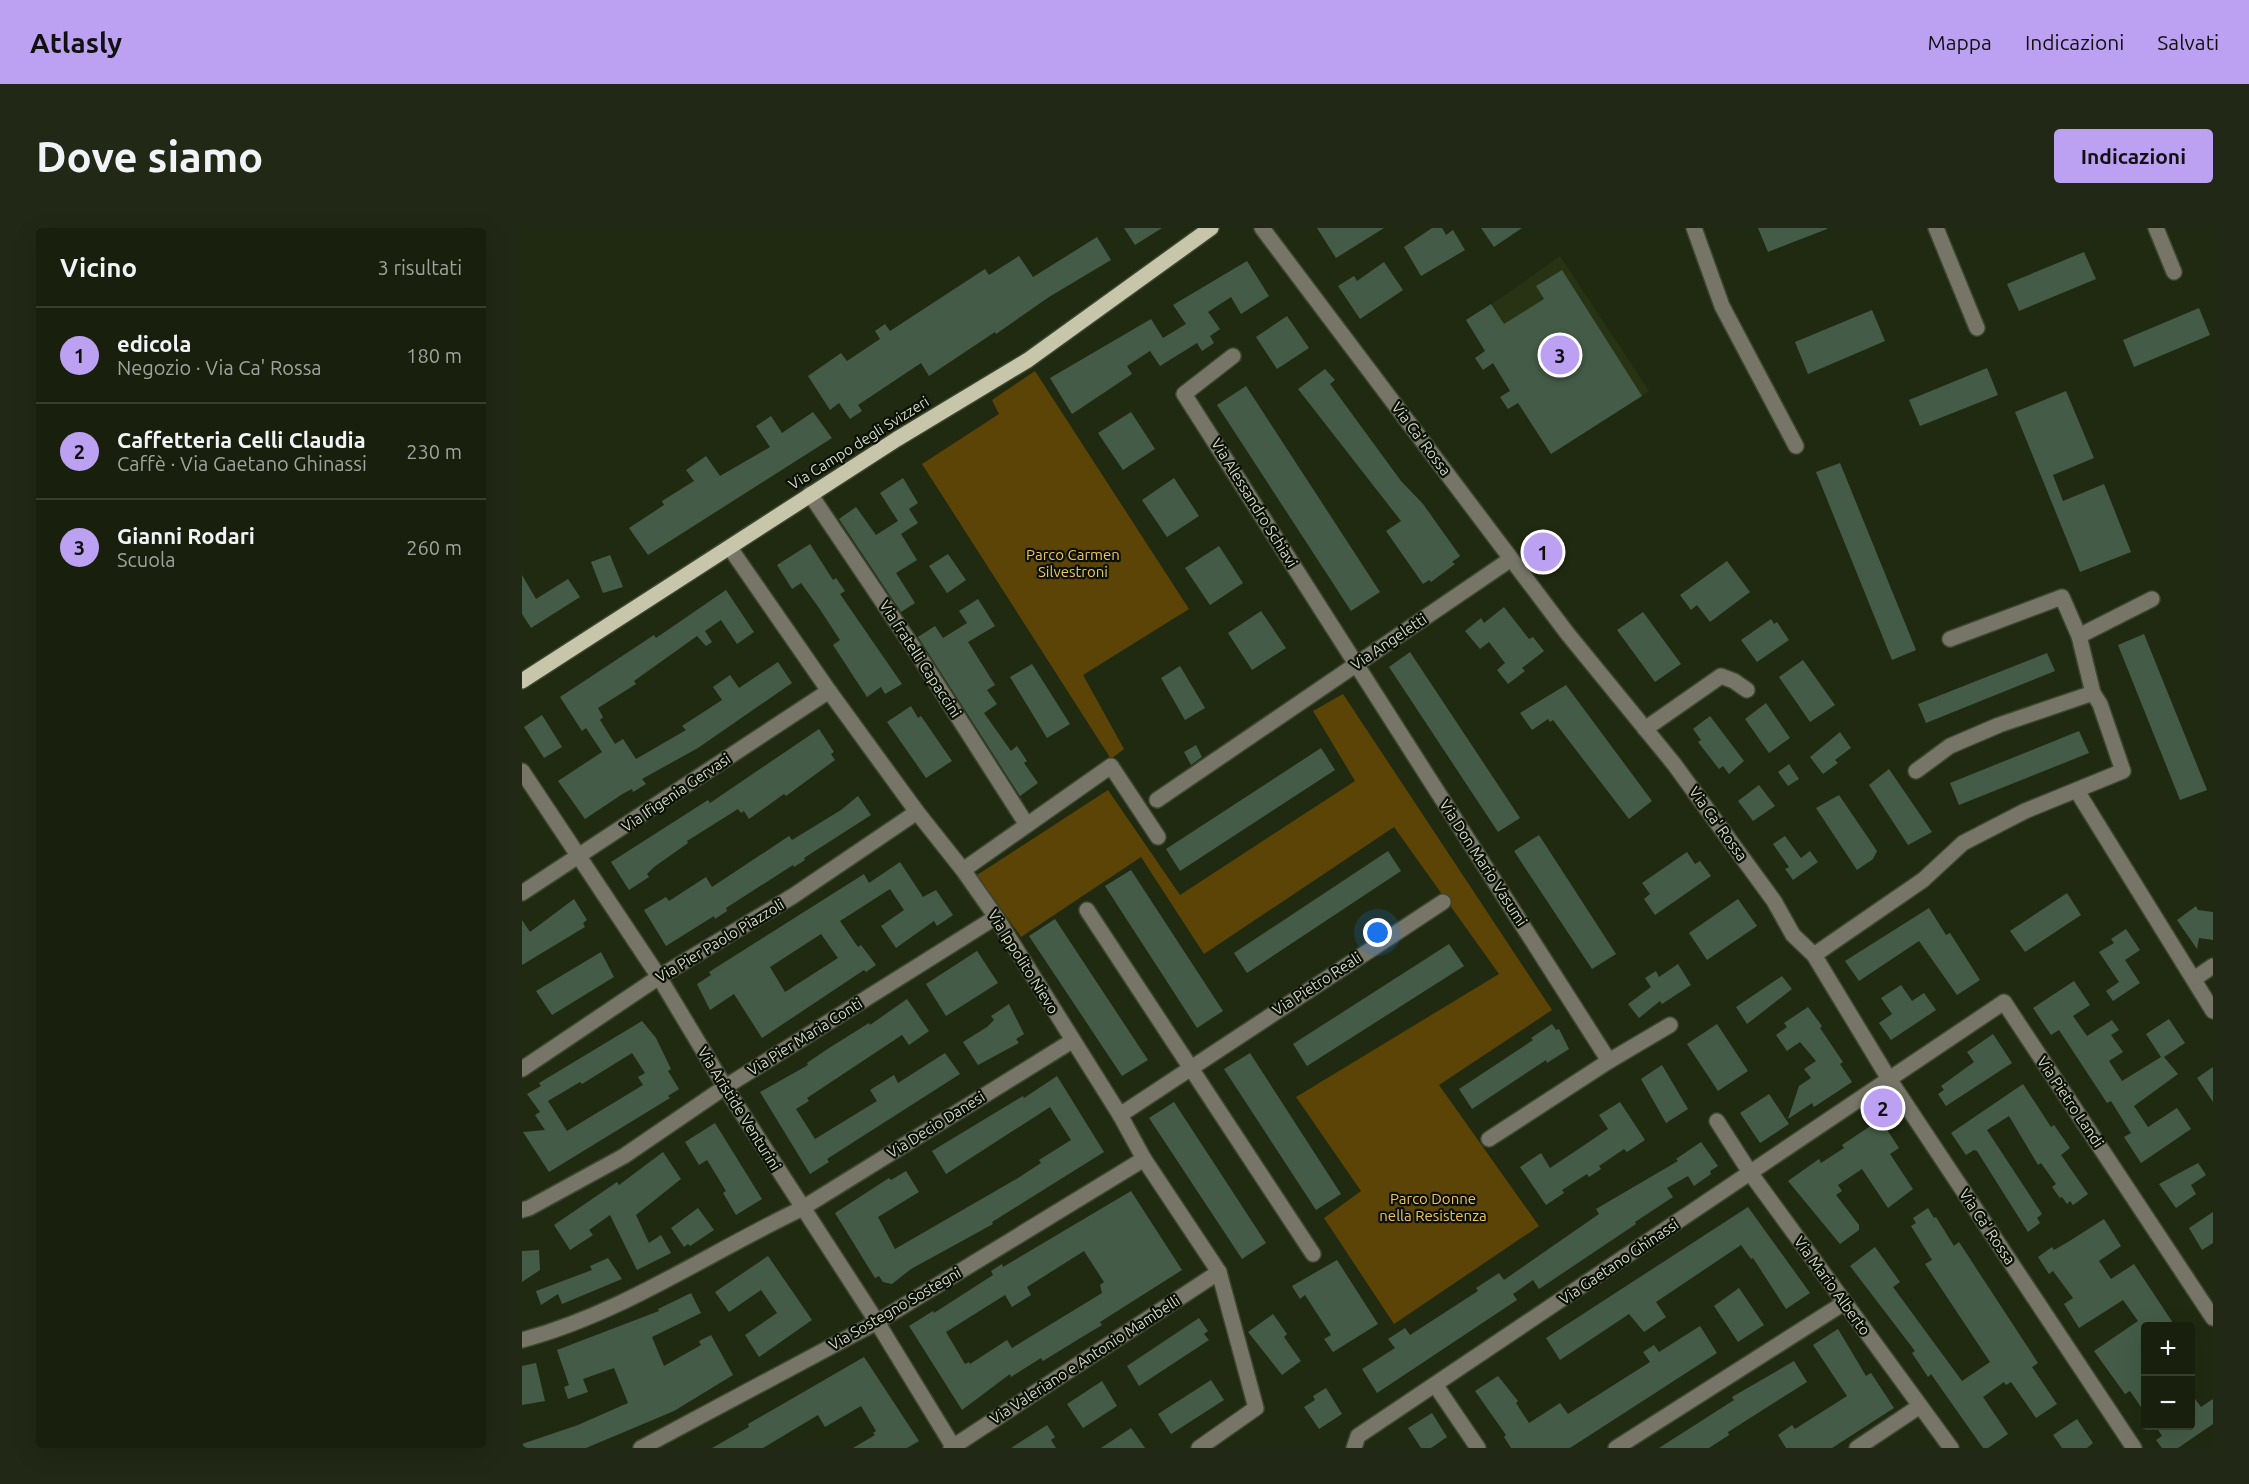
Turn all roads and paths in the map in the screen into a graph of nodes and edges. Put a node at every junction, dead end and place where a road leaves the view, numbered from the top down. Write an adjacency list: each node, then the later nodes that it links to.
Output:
1 (1211, 228): 10 (main road, Via Campo degli Svizzeri)
2 (1262, 228): 12 (street, Via Ca' Rossa)
3 (1694, 228): 9 (street)
4 (1936, 228): 7 (street)
5 (2156, 228): 6 (street)
6 (2174, 273)
7 (1977, 328)
8 (1233, 356): 16 (street, Via Alessandro Schiavi)
9 (1796, 446)
10 (810, 495): 11 (main road, Via Campo degli Svizzeri); 27 (street, Via fratelli Capaccini)
11 (730, 548): 17 (main road, Via Campo degli Svizzeri); 19 (street, Via Ippolito Nievo)
12 (1511, 559): 16 (street, Via Angeletti); 21 (street, Via Ca' Rossa)
13 (2152, 599): 14 (street)
14 (2079, 636): 15 (street); 20 (street)
15 (1950, 639)
16 (1356, 664): 25 (street, Via Angeletti); 42 (street, Via Don Mario Vasumi)
17 (522, 681)
18 (1747, 690): 21 (street)
19 (829, 691): 26 (street, Via Ippolito Nievo); 29 (street, Via Ifigenia Gervasi)
20 (2093, 693): 23 (street); 24 (street)
21 (1645, 729): 35 (street, Via Ca' Rossa)
22 (522, 771): 29 (street, Via Aristide Venturini)
23 (1916, 771)
24 (2077, 790): 35 (street); 38 (street)
25 (1157, 800)
26 (916, 812): 30 (street, Via Ippolito Nievo); 37 (street, Via Pier Paolo Piazzoli)
27 (1027, 825): 28 (street); 30 (street)
28 (1158, 837)
29 (580, 856): 31 (street, Via Ifigenia Gervasi); 37 (street, Via Aristide Venturini)
30 (963, 870): 34 (street, Via Ippolito Nievo)
31 (522, 893)
32 (1443, 902): 43 (street, Via Pietro Reali)
33 (1087, 910): 43 (street)
34 (996, 917): 41 (street, Via Ippolito Nievo); 46 (street, Via Pier Maria Conti)
35 (1814, 955): 45 (street, Via Ca' Rossa)
36 (2213, 966): 38 (street)
37 (659, 977): 44 (street, Via Pier Paolo Piazzoli); 46 (street, Via Aristide Venturini)
38 (2194, 979): 39 (street)
39 (2213, 1011)
40 (1670, 1025): 42 (street)
41 (1072, 1041): 47 (street, Via Ippolito Nievo); 52 (street, Via Decio Danesi)
42 (1609, 1061): 49 (street)
43 (1192, 1066): 47 (street, Via Pietro Reali); 54 (street)
44 (522, 1069)
45 (1889, 1078): 51 (street, Via Gaetano Ghinassi); 57 (street, Via Pietro Landi); 62 (street, Via Ca' Rossa)
46 (725, 1087): 52 (street, Via Aristide Venturini); 53 (street, Via Pier Maria Conti)
47 (1120, 1115): 50 (street, Via Ippolito Nievo)
48 (1717, 1121): 51 (street, Via Mario Alberto)
49 (1489, 1139)
50 (1144, 1159): 55 (street, Via Ippolito Nievo); 58 (street, Via Sostegno Sostegni)
51 (1751, 1174): 56 (street, Via Mario Alberto); 60 (street, Via Gaetano Ghinassi)
52 (801, 1209): 58 (street, Via Aristide Venturini); 59 (street, Via Decio Danesi)
53 (522, 1210)
54 (1313, 1254)
55 (1219, 1272): 64 (street, Via Valeriano e Antonio Mambelli); 65 (street, Via Ippolito Nievo)
56 (1844, 1302): 61 (street, Via Mario Alberto); 68 (street)
57 (2213, 1318)
58 (877, 1322): 63 (street, Via Sostegno Sostegni); 64 (street, Via Aristide Venturini)
59 (522, 1340)
60 (1436, 1386): 66 (street, Via Gaetano Ghinassi); 67 (street)
61 (1920, 1406): 69 (street); 70 (street, Via Mario Alberto)
62 (2130, 1447)
63 (641, 1448)
64 (953, 1448)
65 (1199, 1448)
66 (1354, 1448)
67 (1478, 1448)
68 (1616, 1448)
69 (1857, 1448)
70 (1951, 1448)

